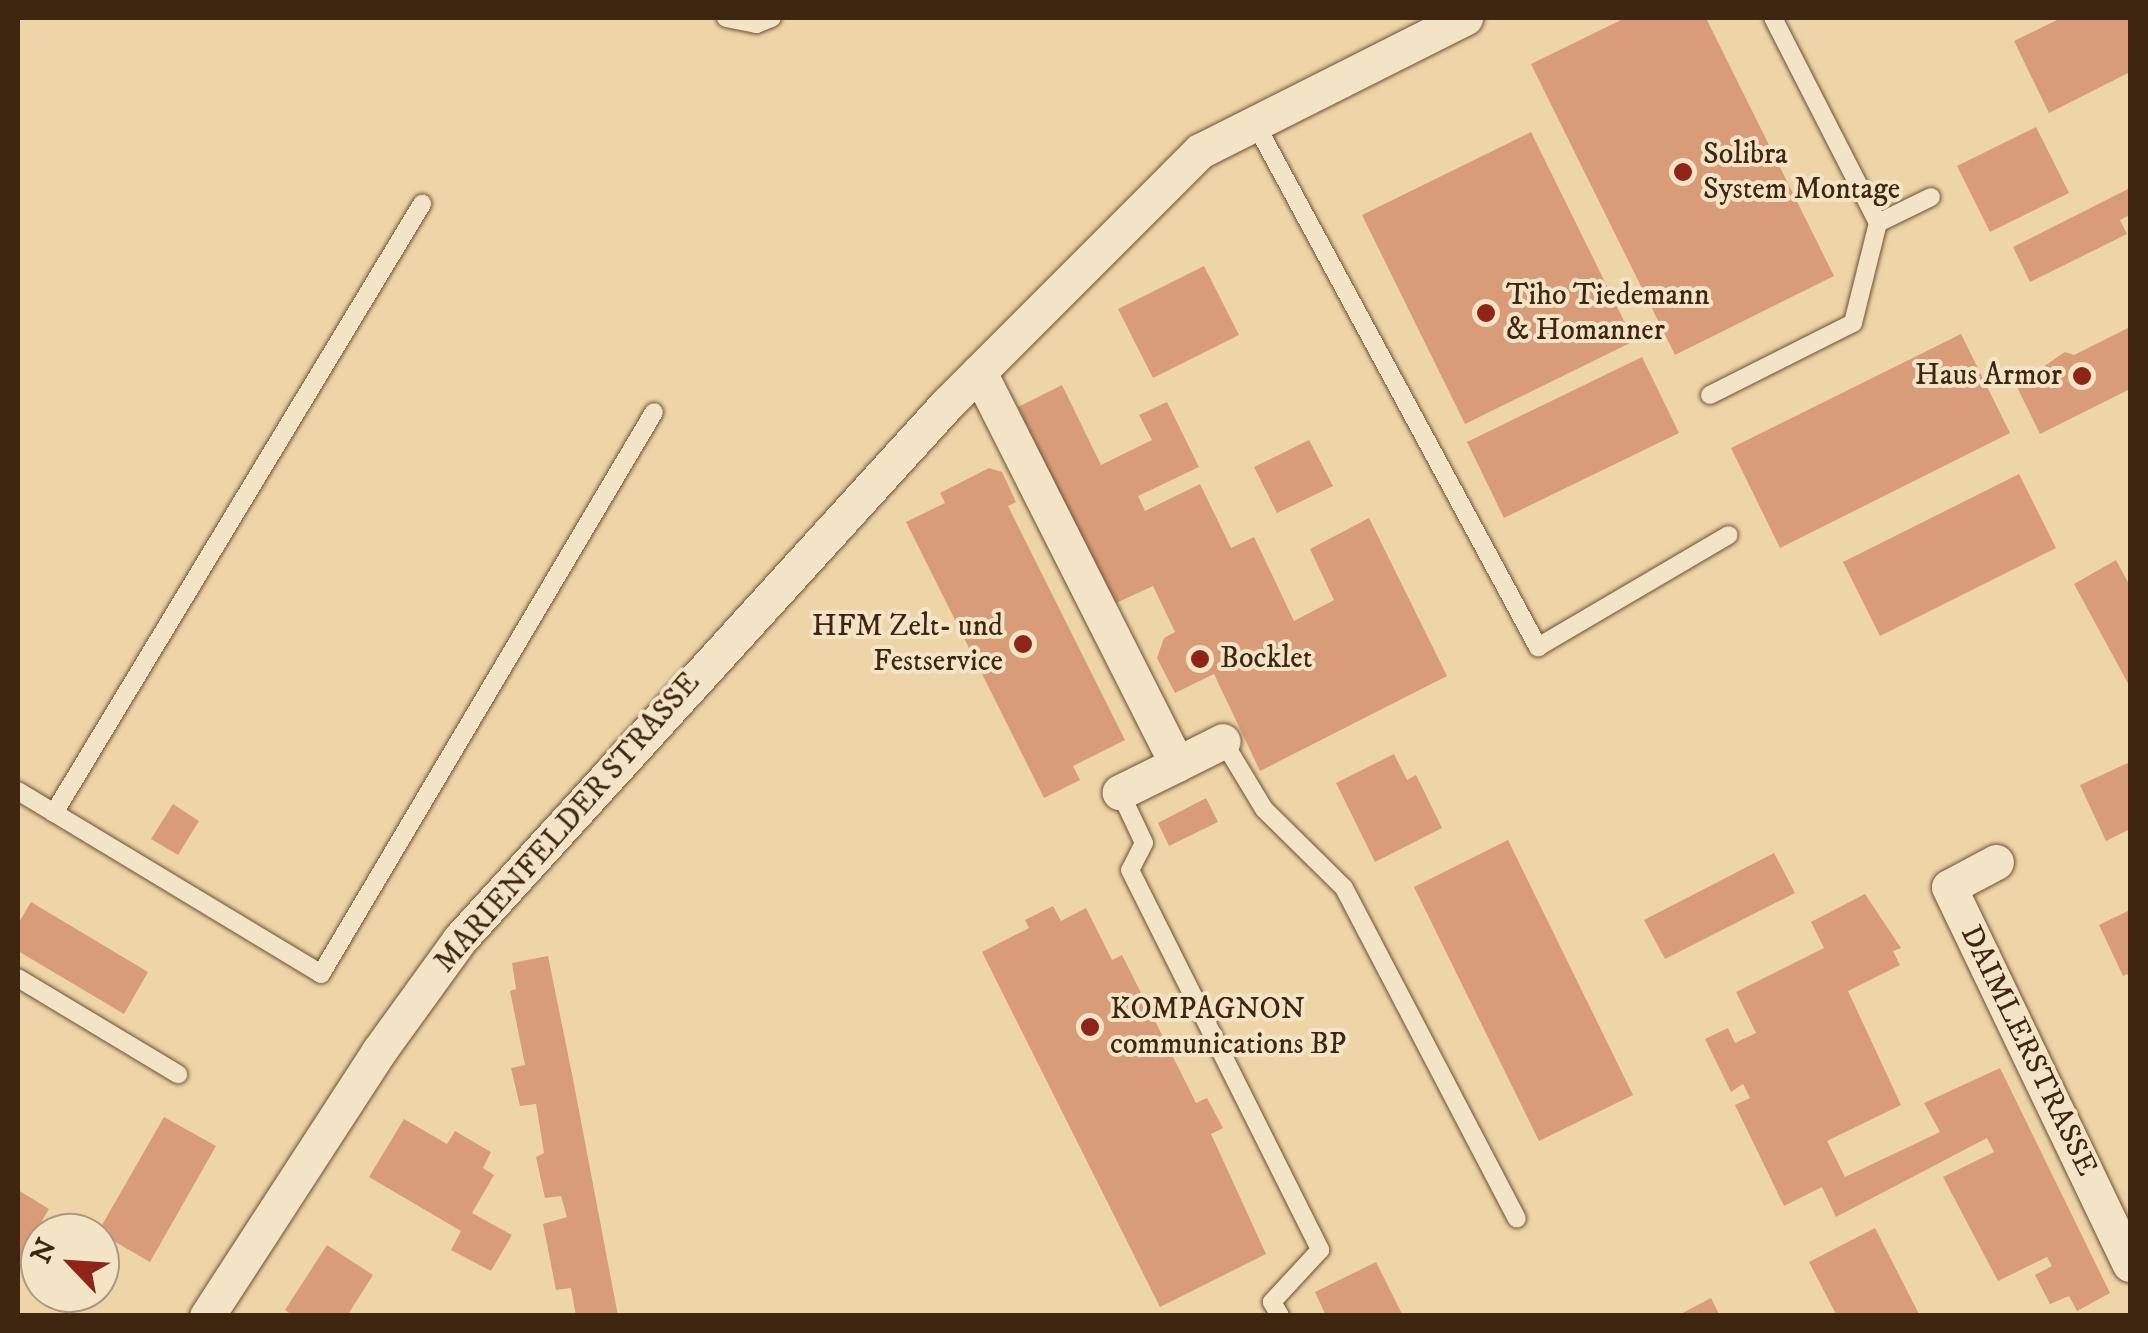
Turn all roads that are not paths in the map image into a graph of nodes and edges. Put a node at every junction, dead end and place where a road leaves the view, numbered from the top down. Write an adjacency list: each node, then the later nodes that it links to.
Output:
1 (726, 18): 2 (lane)
2 (772, 18)
3 (1466, 18): 5 (street, MARIENFELDER STRASSE)
4 (1773, 18): 8 (lane)
5 (1256, 123): 9 (street, MARIENFELDER STRASSE); 12 (lane)
6 (1932, 197): 8 (lane)
7 (422, 204): 17 (lane)
8 (1878, 223): 10 (lane)
9 (979, 372): 14 (street); 24 (street, MARIENFELDER STRASSE)
10 (1710, 395)
11 (654, 412): 17 (lane)
12 (1729, 536)
13 (1223, 741): 14 (street); 22 (lane)
14 (1177, 764): 15 (street)
15 (1120, 792): 25 (lane)
16 (23, 794): 17 (lane); 18 (lane)
17 (54, 813)
18 (18, 814)
19 (1996, 862): 23 (street, DAIMLERSTRASSE)
20 (18, 978): 21 (lane)
21 (178, 1074)
22 (1517, 1219)
23 (2130, 1264)
24 (208, 1316)
25 (1280, 1316)

